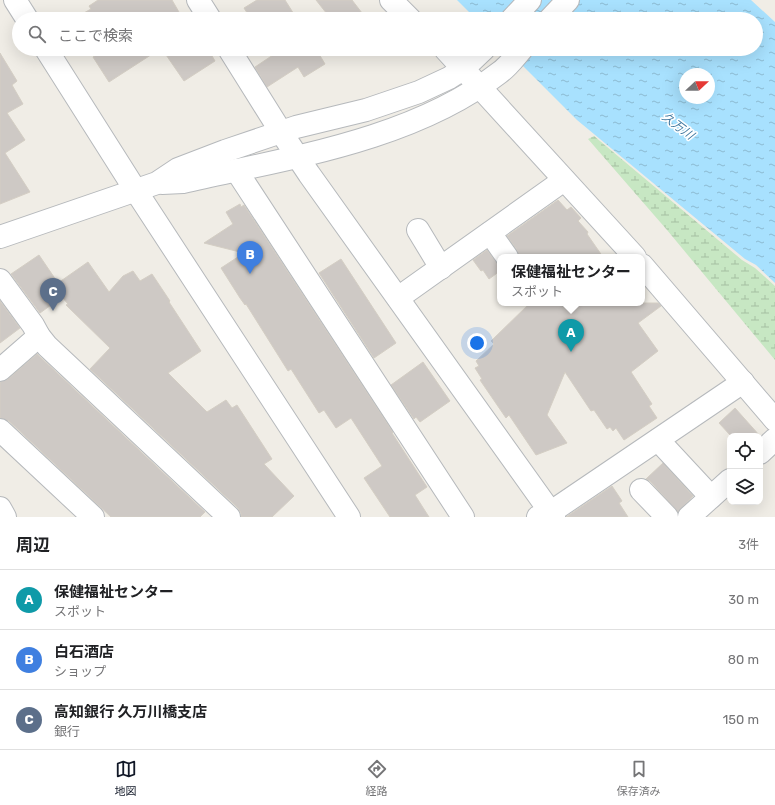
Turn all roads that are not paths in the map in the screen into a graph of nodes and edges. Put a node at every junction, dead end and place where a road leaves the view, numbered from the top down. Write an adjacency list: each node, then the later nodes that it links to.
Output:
1 (15, 0): 6 (street)
2 (198, 0): 7 (street)
3 (391, 0): 8 (street)
4 (530, 0): 9 (street)
5 (568, 0): 10 (street)
6 (23, 12)
7 (206, 12)
8 (403, 12)
9 (519, 12)
10 (557, 12)
11 (50, 56): 21 (street)
12 (233, 56): 16 (street)
13 (516, 56): 15 (street)
14 (475, 57): 15 (street); 16 (street)
15 (480, 86): 17 (street); 19 (street)
16 (281, 132): 17 (street); 20 (street)
17 (297, 156): 18 (street); 30 (street)
18 (236, 170): 20 (street); 48 (street)
19 (564, 180): 23 (street); 26 (street)
20 (157, 183): 21 (street)
21 (136, 191): 24 (street); 47 (street)
22 (418, 230): 27 (street)
23 (490, 233): 25 (street); 27 (street)
24 (0, 236)
25 (505, 254)
26 (632, 254)
27 (441, 268): 30 (street)
28 (645, 268): 33 (street)
29 (0, 280): 31 (street)
30 (398, 298): 43 (street)
31 (39, 336): 32 (street); 46 (street)
32 (0, 370)
33 (743, 382): 34 (street); 37 (street)
34 (775, 420)
35 (0, 430): 45 (street)
36 (775, 439): 38 (street)
37 (658, 440): 41 (street); 43 (street)
38 (763, 450)
39 (727, 483): 41 (street)
40 (641, 490): 49 (street)
41 (711, 497): 50 (street)
42 (0, 508): 44 (street)
43 (548, 516)
44 (5, 517)
45 (93, 517)
46 (229, 517)
47 (349, 517)
48 (463, 517)
49 (667, 517)
50 (689, 517)

